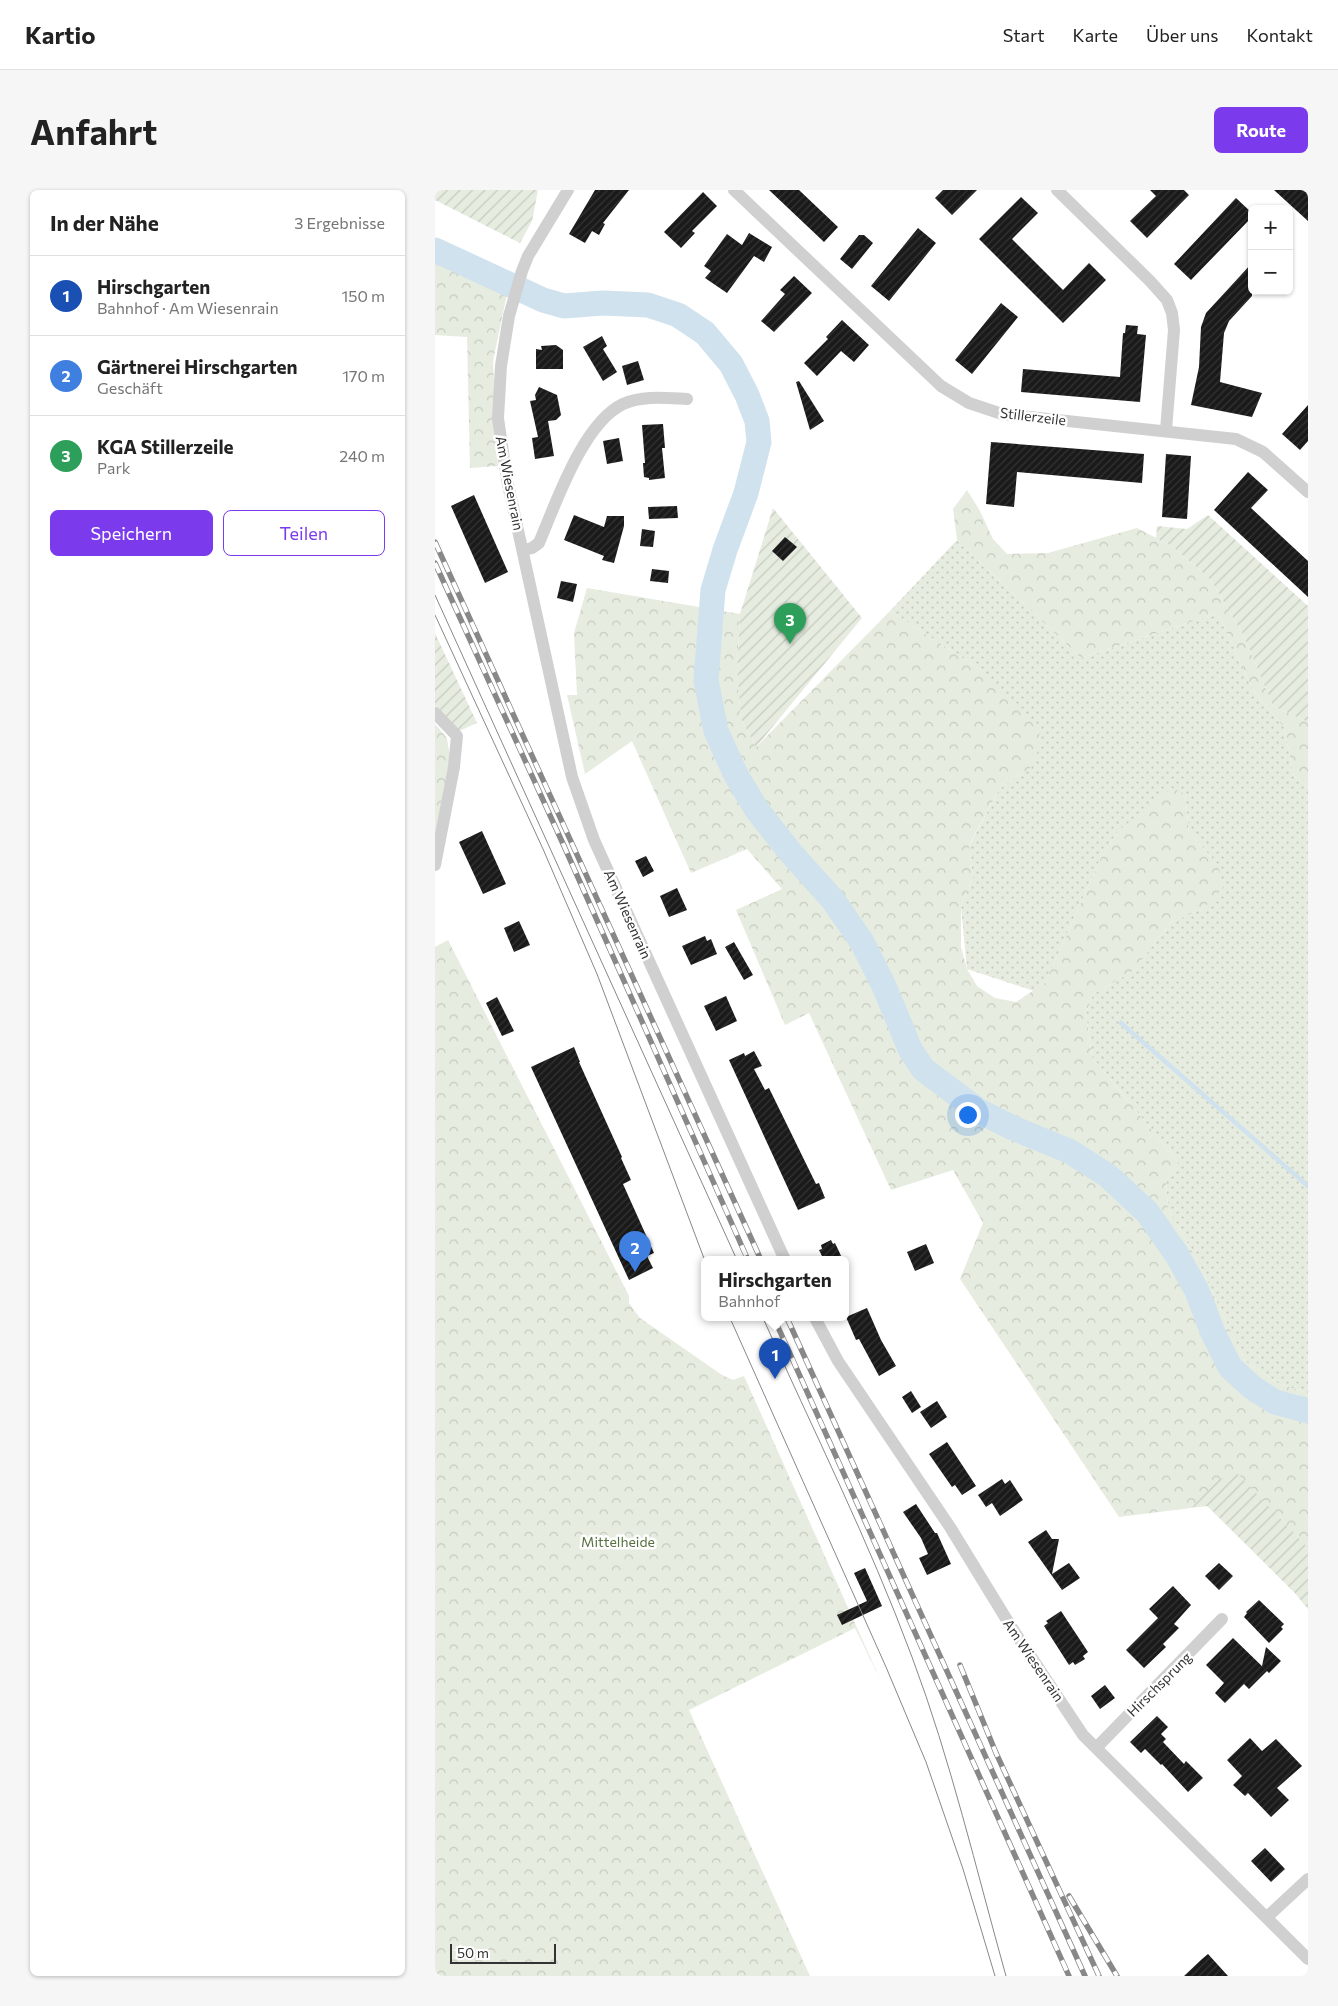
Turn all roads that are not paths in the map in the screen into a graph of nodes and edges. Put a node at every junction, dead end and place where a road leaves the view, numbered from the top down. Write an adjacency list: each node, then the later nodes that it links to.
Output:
1 (568, 190): 7 (street, Am Wiesenrain)
2 (734, 190): 5 (street, Stillerzeile)
3 (1057, 190): 5 (street)
4 (687, 399): 7 (street, Am Wiesenrain)
5 (1166, 430): 6 (street, Stillerzeile)
6 (1308, 492)
7 (524, 550): 10 (street, Am Wiesenrain)
8 (435, 713): 9 (street)
9 (435, 865)
10 (783, 1256)
11 (817, 1321): 13 (street, Am Wiesenrain)
12 (1222, 1619): 13 (street, Hirschsprung)
13 (1095, 1748): 15 (street, Am Wiesenrain)
14 (1308, 1878): 15 (street)
15 (1267, 1917): 16 (street, Am Wiesenrain)
16 (1308, 1959)

